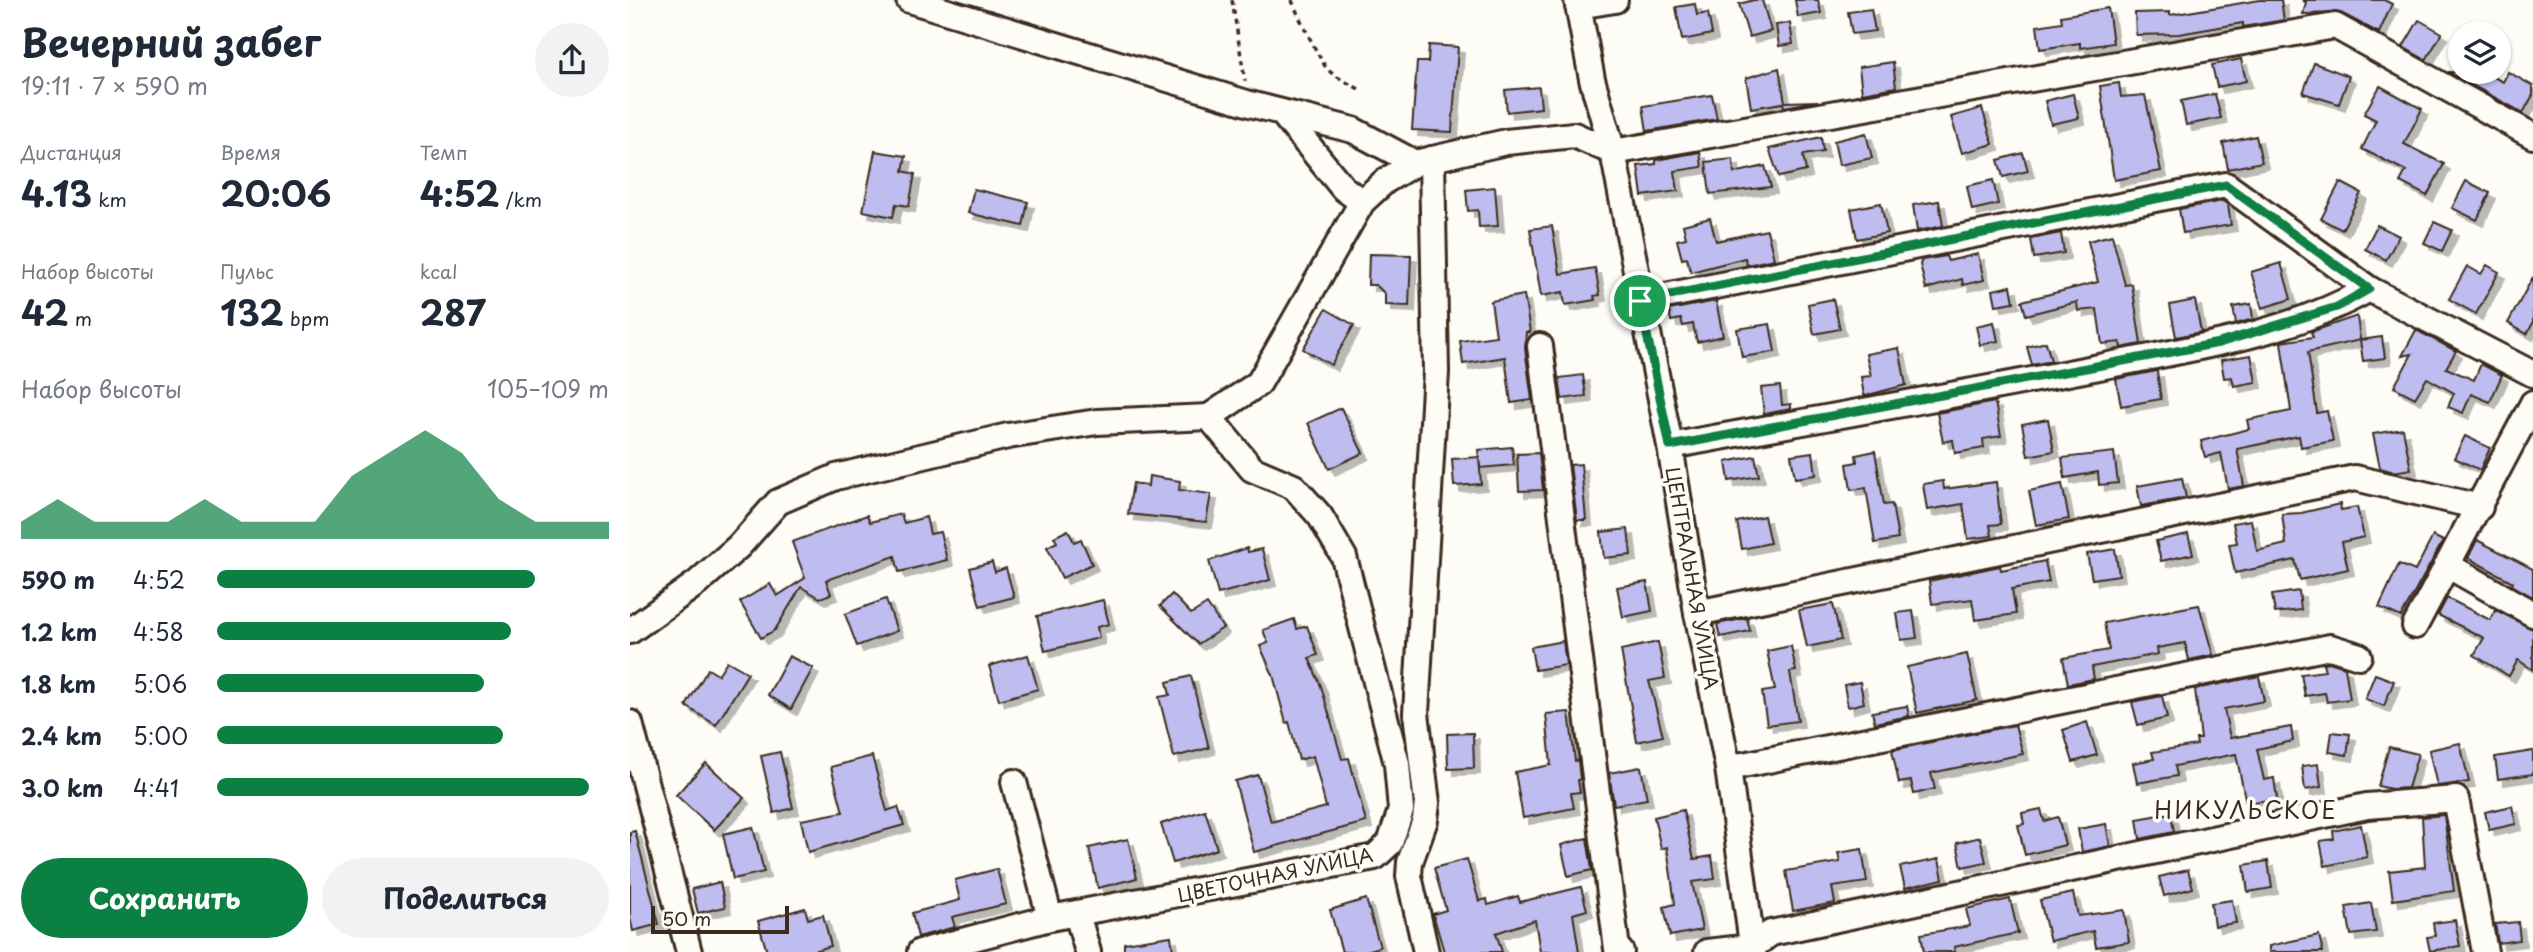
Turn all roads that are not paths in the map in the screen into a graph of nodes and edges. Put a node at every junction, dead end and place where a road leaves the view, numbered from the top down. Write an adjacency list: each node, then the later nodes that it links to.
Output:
1 (909, 0): 4 (street)
2 (1615, 0): 3 (street)
3 (1578, 3): 6 (street, ЦЕНТРАЛЬНАЯ УЛИЦА)
4 (1282, 113): 7 (street); 8 (street)
5 (2533, 136): 6 (street)
6 (1613, 152): 7 (street); 10 (street, ЦЕНТРАЛЬНАЯ УЛИЦА)
7 (1424, 161): 8 (street); 32 (street)
8 (1362, 202): 14 (street)
9 (2369, 289): 10 (street); 12 (street); 15 (street)
10 (1640, 301): 15 (street, ЦЕНТРАЛЬНАЯ УЛИЦА)
11 (1540, 346): 33 (street)
12 (2533, 374)
13 (2533, 403): 16 (street)
14 (1209, 416): 21 (street); 26 (street, ЦВЕТОЧНАЯ УЛИЦА)
15 (1670, 446): 18 (street, ЦЕНТРАЛЬНАЯ УЛИЦА)
16 (2480, 507): 17 (street); 18 (street)
17 (2447, 565): 19 (street); 20 (street)
18 (1697, 613): 24 (street, ЦЕНТРАЛЬНАЯ УЛИЦА)
19 (2533, 614)
20 (2415, 626)
21 (630, 631)
22 (2359, 656): 24 (street)
23 (630, 723): 29 (street)
24 (1728, 768): 28 (street, ЦЕНТРАЛЬНАЯ УЛИЦА)
25 (1014, 782): 27 (street)
26 (1077, 914): 27 (street, ЦВЕТОЧНАЯ УЛИЦА); 31 (street)
27 (1051, 918): 30 (street, ЦВЕТОЧНАЯ УЛИЦА)
28 (1752, 949): 34 (street); 35 (street)
29 (689, 952)
30 (920, 952)
31 (1088, 952)
32 (1426, 952)
33 (1621, 952)
34 (1707, 952)
35 (2485, 952)

